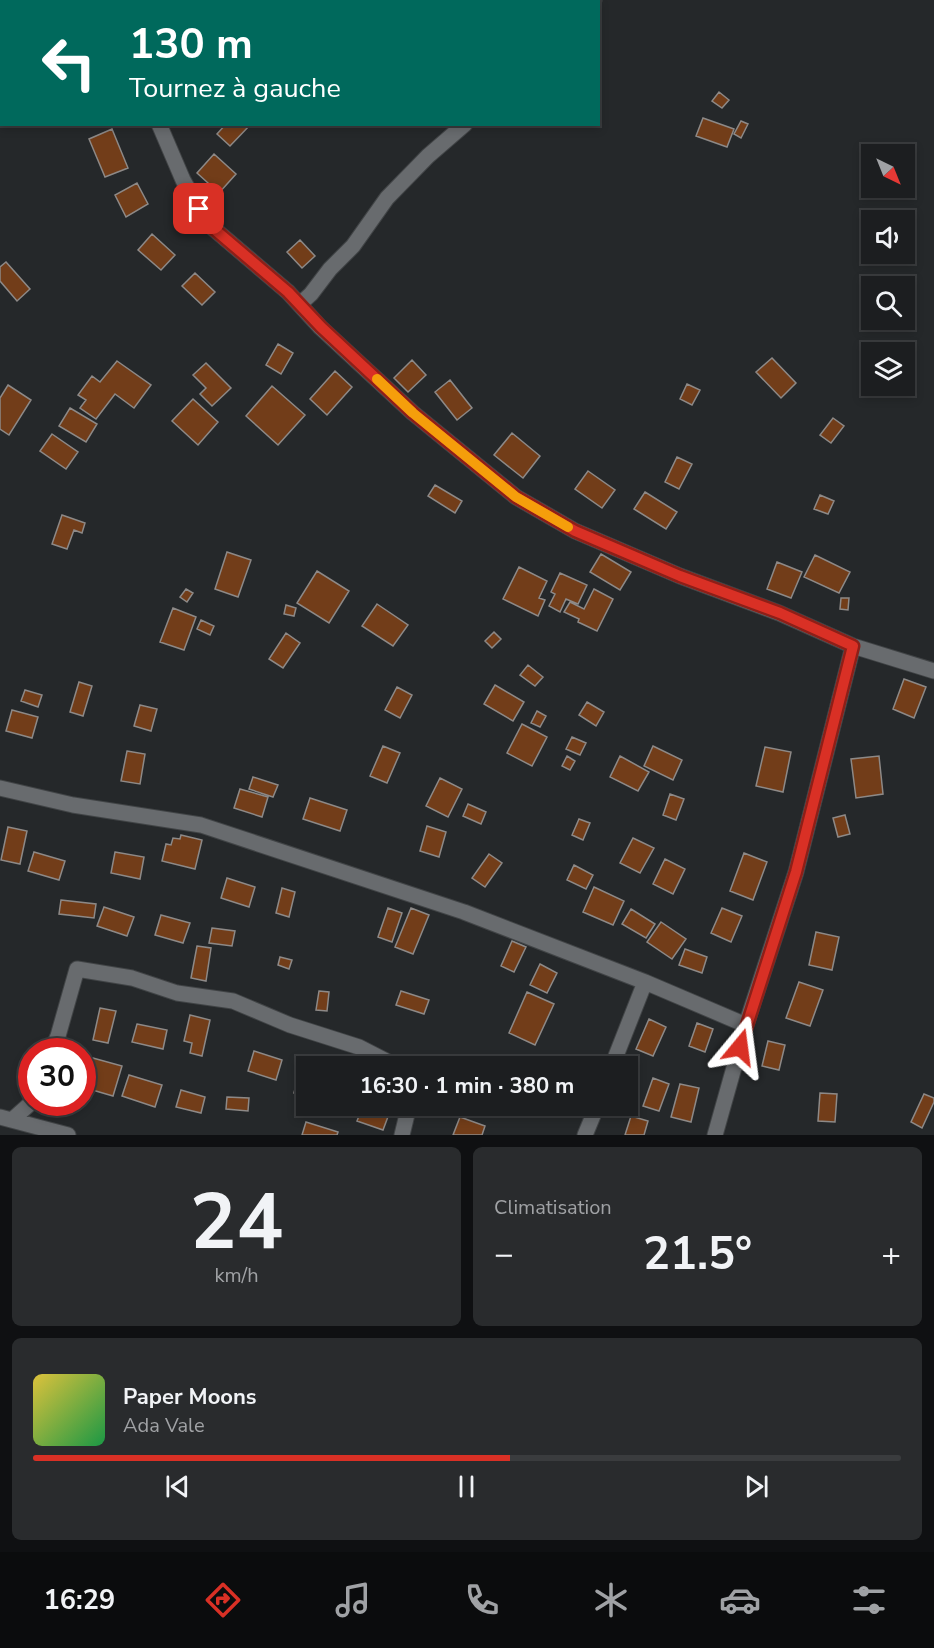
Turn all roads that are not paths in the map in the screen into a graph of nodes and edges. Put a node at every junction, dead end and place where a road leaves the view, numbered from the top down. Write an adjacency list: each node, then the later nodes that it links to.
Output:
1 (160, 126): 3 (street)
2 (463, 126): 3 (street)
3 (300, 304): 4 (street)
4 (853, 646): 5 (street); 8 (street)
5 (934, 671)
6 (0, 788): 7 (street)
7 (645, 982): 8 (street); 11 (street)
8 (746, 1025): 18 (street)
9 (57, 1038): 10 (street)
10 (377, 1056)
11 (616, 1056)
12 (407, 1116): 16 (street)
13 (593, 1116): 17 (street)
14 (6, 1118): 15 (street)
15 (68, 1135)
16 (402, 1135)
17 (585, 1135)
18 (715, 1135)

